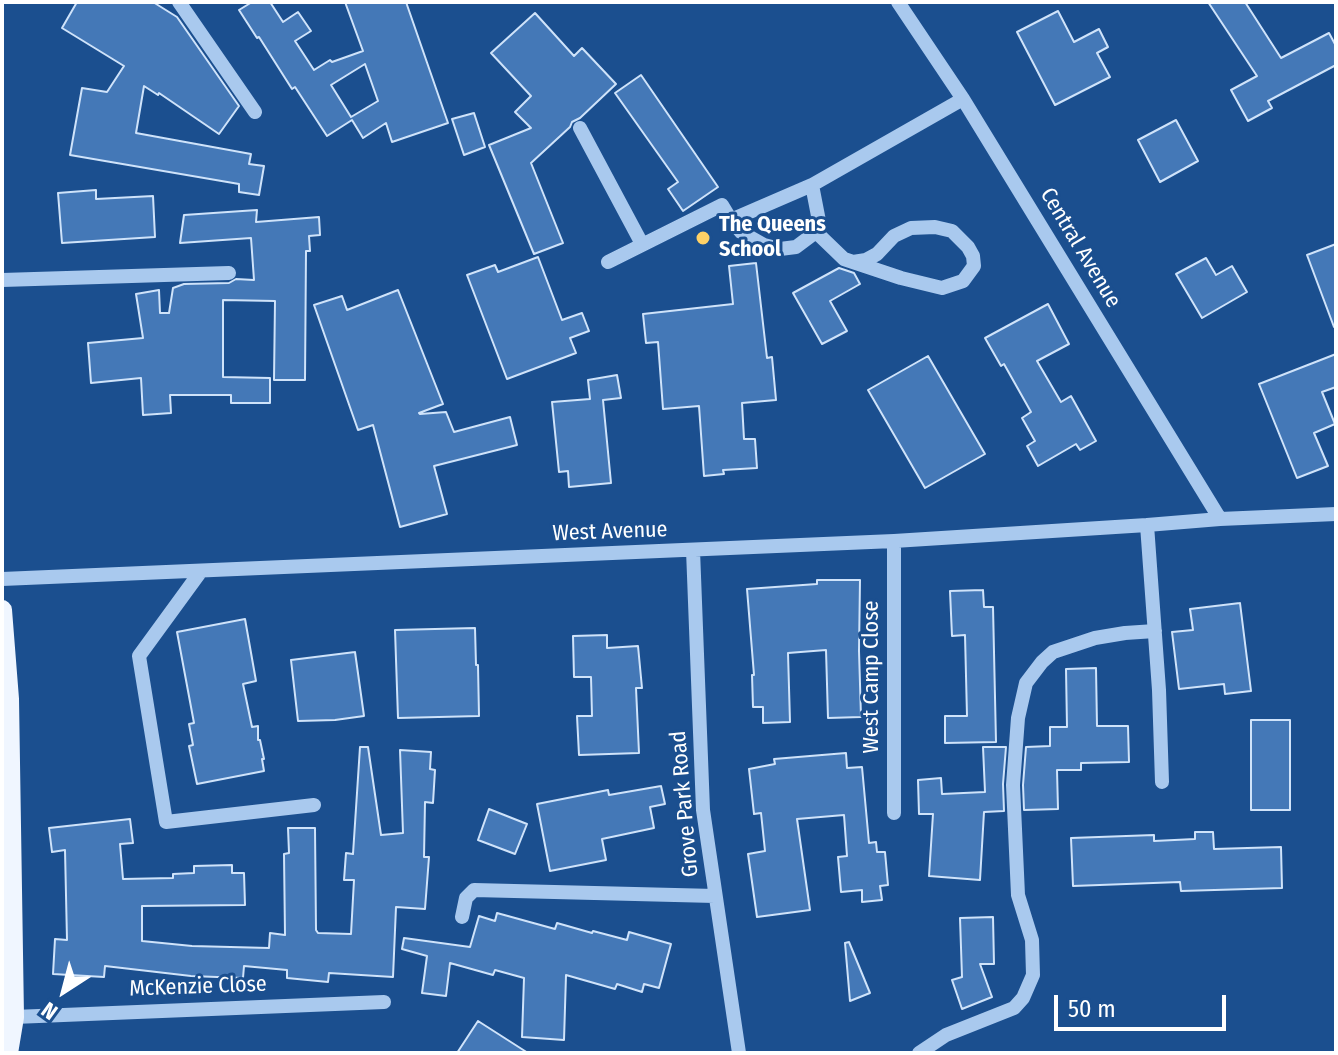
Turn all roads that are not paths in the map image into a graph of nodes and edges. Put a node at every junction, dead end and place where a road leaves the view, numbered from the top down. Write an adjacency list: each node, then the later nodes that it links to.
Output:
1 (179, 2): 4 (street)
2 (898, 2): 3 (street, Central Avenue)
3 (963, 99): 6 (street); 15 (street, Central Avenue)
4 (255, 112)
5 (580, 128): 9 (street)
6 (812, 185): 7 (street); 8 (street)
7 (731, 220): 8 (street); 9 (street)
8 (816, 232): 11 (street)
9 (642, 244): 10 (street)
10 (608, 262)
11 (853, 262): 11 (street)
12 (229, 273): 13 (street)
13 (2, 280)
14 (1336, 514): 15 (street, West Avenue)
15 (1220, 519): 16 (street, West Avenue)
16 (1147, 525): 17 (street, West Avenue); 22 (street)
17 (894, 541): 18 (street, West Avenue); 25 (street, West Camp Close)
18 (693, 550): 19 (street, West Avenue); 26 (street, Grove Park Road)
19 (201, 571): 20 (street, West Avenue); 24 (street)
20 (2, 579)
21 (2, 610): 29 (main road)
22 (1155, 631): 23 (street); 32 (street)
23 (1162, 782)
24 (314, 805)
25 (894, 813)
26 (715, 896): 27 (street); 31 (street, Grove Park Road)
27 (462, 917)
28 (384, 1002): 29 (street, McKenzie Close)
29 (14, 1017): 30 (main road)
30 (8, 1053)
31 (739, 1053)
32 (919, 1053)

